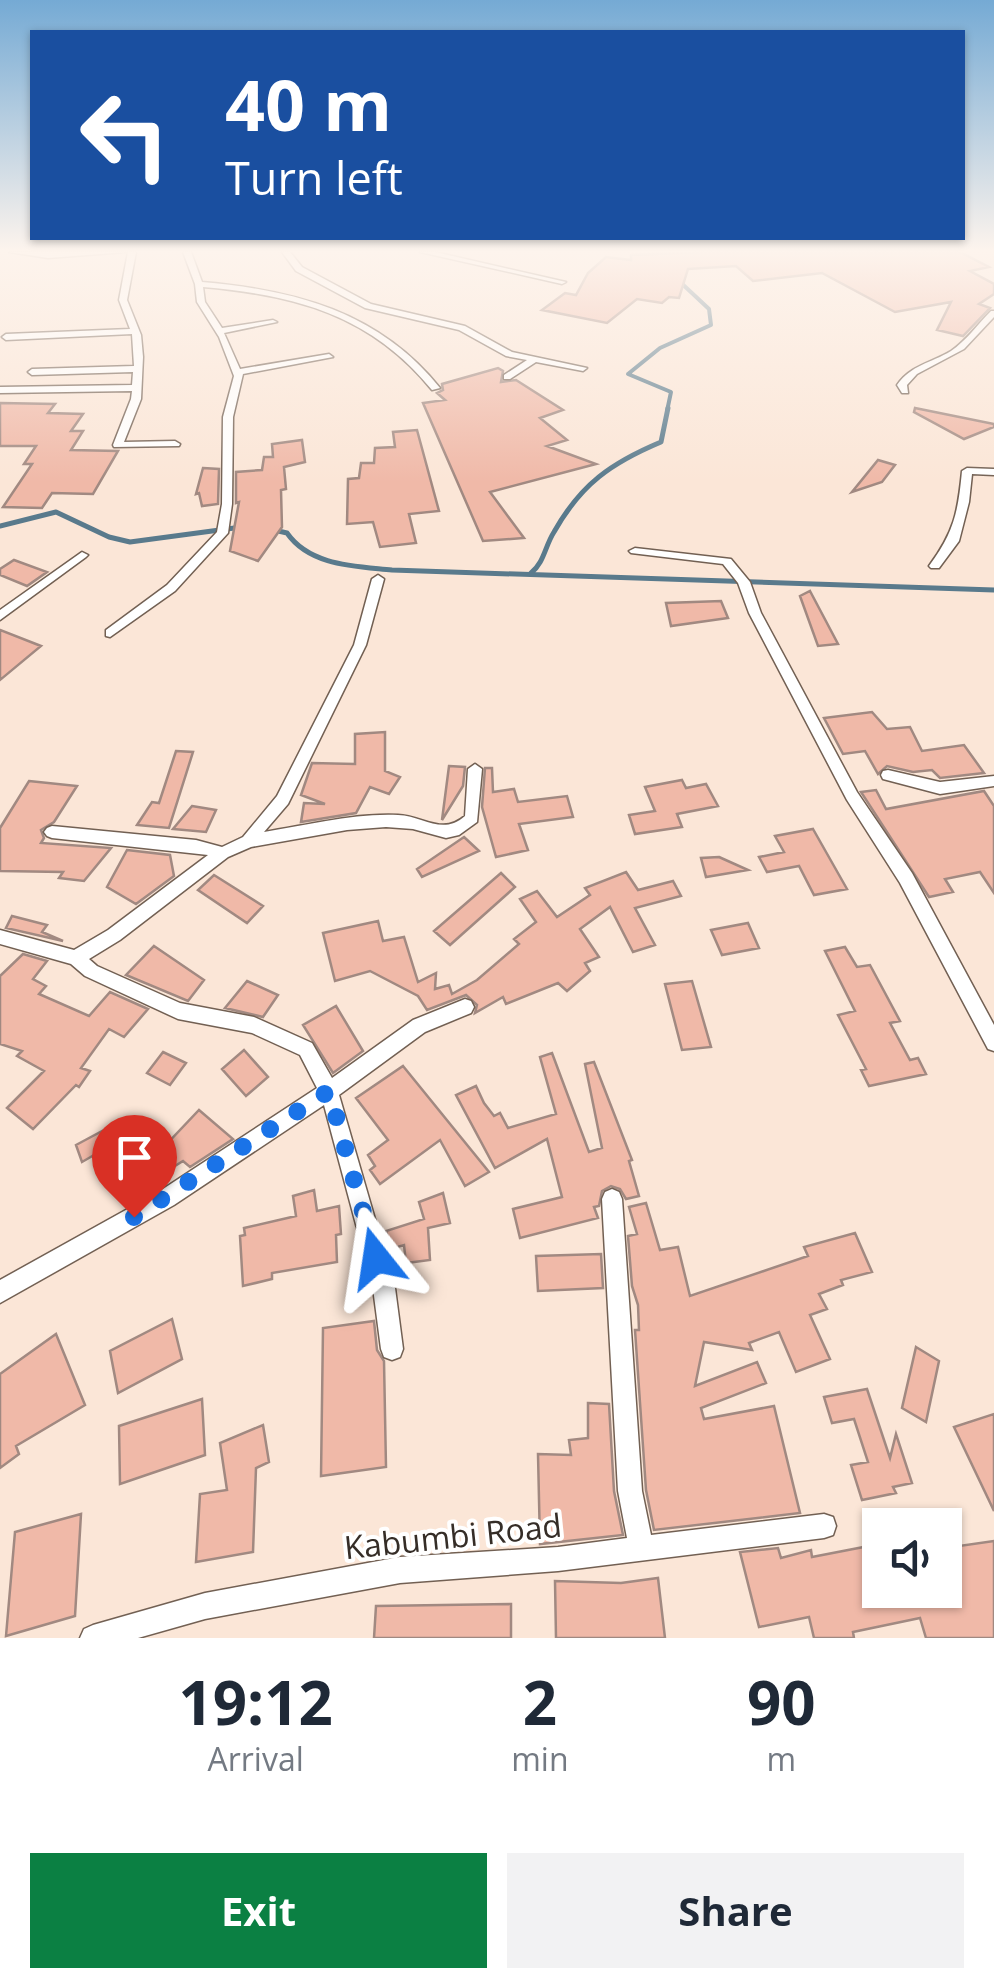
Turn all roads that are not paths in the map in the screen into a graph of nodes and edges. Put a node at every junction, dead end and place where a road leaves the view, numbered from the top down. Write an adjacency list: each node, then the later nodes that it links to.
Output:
1 (218, 328): 7 (street)
2 (235, 328): 7 (street)
3 (363, 328): 17 (street)
4 (463, 328): 10 (street)
5 (974, 328): 19 (street)
6 (134, 331): 8 (street); 12 (street)
7 (220, 331): 14 (street)
8 (6, 336)
9 (329, 357): 14 (street)
10 (534, 359): 11 (street); 15 (street)
11 (582, 368)
12 (136, 369): 13 (street); 16 (street)
13 (32, 372)
14 (237, 372): 27 (street)
15 (507, 377)
16 (136, 388): 18 (street); 20 (street)
17 (435, 388)
18 (0, 390)
19 (905, 391)
20 (176, 444)
21 (994, 472): 24 (street)
22 (635, 551): 37 (street)
23 (82, 555): 26 (street)
24 (935, 566)
25 (378, 579): 32 (street)
26 (0, 616)
27 (110, 633)
28 (474, 770): 32 (street)
29 (888, 775): 30 (street)
30 (994, 781)
31 (52, 832): 33 (street)
32 (248, 842): 33 (street)
33 (223, 853): 35 (street)
34 (0, 937): 35 (street)
35 (76, 958): 38 (street)
36 (465, 1007): 38 (street)
37 (994, 1043)
38 (329, 1091): 40 (street); 41 (street)
39 (612, 1199): 43 (street)
40 (0, 1292)
41 (392, 1350)
42 (824, 1526): 43 (street, Kabumbi Road)
43 (641, 1549): 44 (street, Kabumbi Road)
44 (93, 1638)

